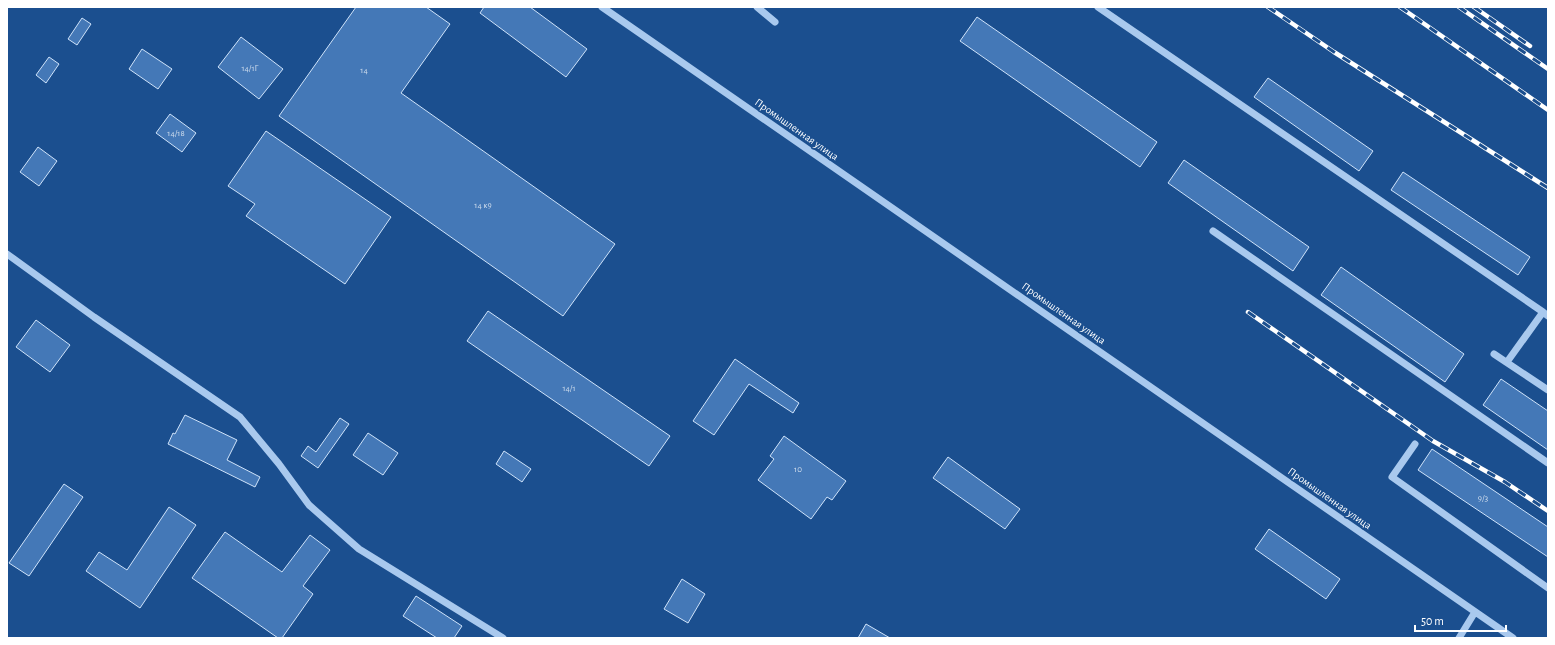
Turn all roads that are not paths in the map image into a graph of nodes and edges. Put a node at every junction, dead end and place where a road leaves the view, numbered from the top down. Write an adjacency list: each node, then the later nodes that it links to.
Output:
1 (602, 7): 14 (street, Промышленная улица)
2 (757, 7): 4 (street)
3 (1098, 7): 7 (street)
4 (775, 22)
5 (1213, 231): 12 (street)
6 (7, 254): 15 (street)
7 (1546, 314): 9 (street)
8 (1494, 354): 9 (street)
9 (1507, 362): 10 (street)
10 (1548, 390)
11 (1415, 444): 13 (street)
12 (1548, 463)
13 (1548, 588)
14 (1476, 612): 16 (street); 17 (street, Промышленная улица)
15 (503, 638)
16 (1459, 638)
17 (1513, 638)

